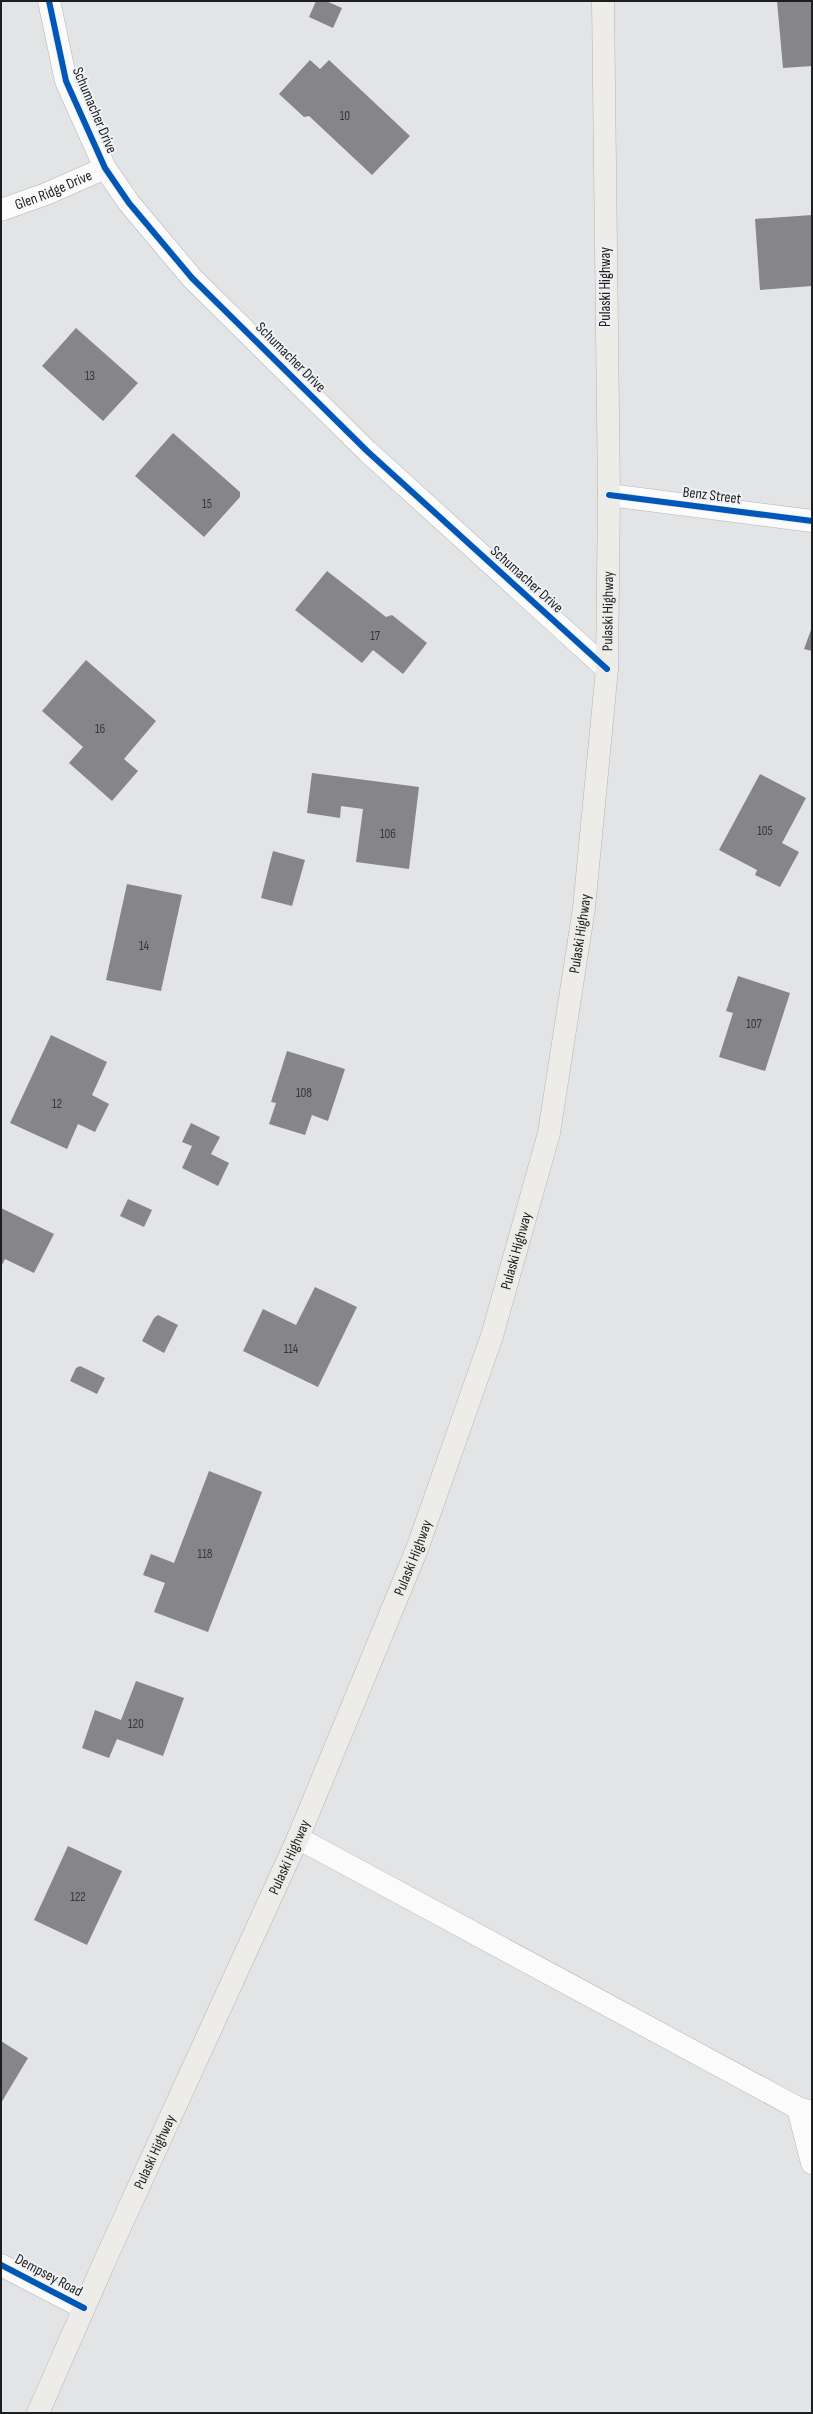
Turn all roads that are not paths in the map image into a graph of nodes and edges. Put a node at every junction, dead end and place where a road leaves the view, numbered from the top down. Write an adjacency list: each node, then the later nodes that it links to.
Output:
1 (49, 1): 3 (street, Schumacher Drive)
2 (603, 1): 5 (main road, Pulaski Highway)
3 (105, 168): 4 (street, Glen Ridge Drive); 7 (street, Schumacher Drive)
4 (1, 210)
5 (609, 495): 6 (street, Benz Street); 7 (main road, Pulaski Highway)
6 (812, 521)
7 (607, 669): 8 (main road, Pulaski Highway)
8 (298, 1838): 9 (street); 12 (main road, Pulaski Highway)
9 (805, 2110): 10 (street)
10 (812, 2164)
11 (1, 2265): 12 (street, Dempsey Road)
12 (84, 2308): 13 (main road, Pulaski Highway)
13 (38, 2413)

